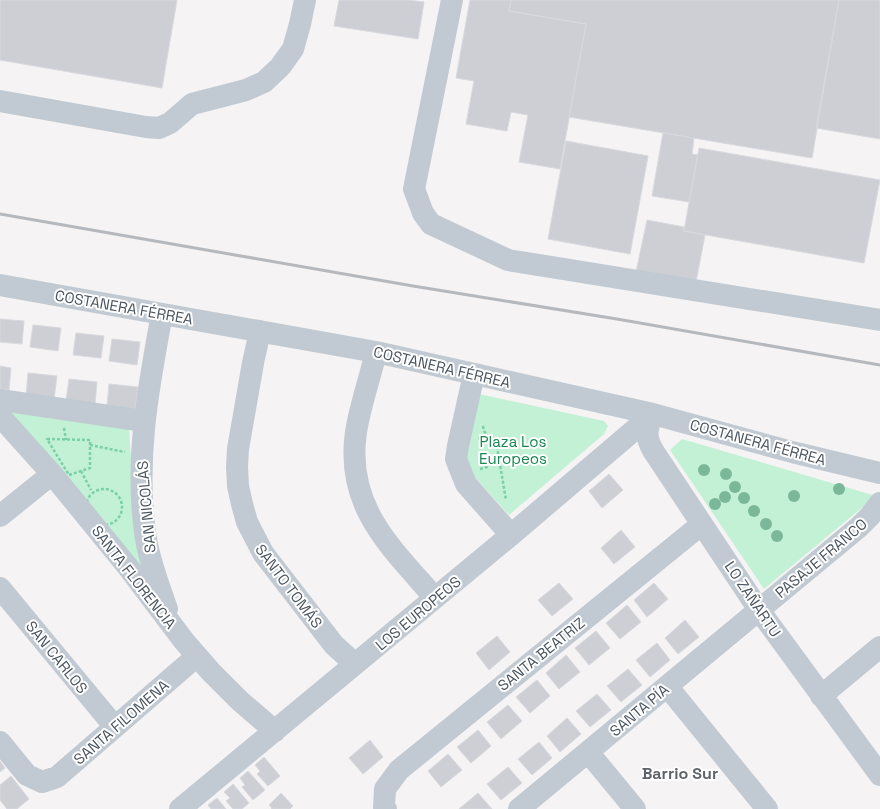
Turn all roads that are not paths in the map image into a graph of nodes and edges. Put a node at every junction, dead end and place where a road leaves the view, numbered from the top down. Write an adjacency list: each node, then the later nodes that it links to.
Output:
1 (305, 0): 3 (street)
2 (452, 0): 6 (street)
3 (0, 101)
4 (0, 285): 5 (street, COSTANERA FÉRREA)
5 (162, 314): 7 (street, COSTANERA FÉRREA); 13 (street, SAN NICOLÁS)
6 (880, 320)
7 (260, 331): 8 (street, COSTANERA FÉRREA); 26 (street, SANTO TOMÁS)
8 (376, 352): 9 (street, COSTANERA FÉRREA); 21 (street)
9 (474, 374): 11 (street, COSTANERA FÉRREA); 19 (street)
10 (0, 400): 13 (street)
11 (653, 414): 14 (street, COSTANERA FÉRREA); 18 (street, LO ZAÑARTU); 19 (street, LOS EUROPEOS)
12 (0, 416): 15 (street, SANTA FLORENCIA)
13 (144, 421): 23 (street, SAN NICOLÁS)
14 (880, 473)
15 (52, 474): 17 (street); 23 (street, SANTA FLORENCIA)
16 (880, 504): 22 (street, PASAJE FRANCO)
17 (0, 516)
18 (702, 524): 22 (street, LO ZAÑARTU); 34 (street, SANTA BEATRIZ)
19 (511, 535): 21 (street, LOS EUROPEOS)
20 (0, 588): 29 (street, SAN CARLOS)
21 (436, 598): 26 (street, LOS EUROPEOS)
22 (759, 610): 27 (street, SANTA PÍA); 28 (street, LO ZAÑARTU)
23 (173, 625): 25 (street, SANTA FLORENCIA)
24 (880, 647): 28 (street)
25 (197, 656): 29 (street, SANTA FILOMENA); 30 (street, SANTA FLORENCIA)
26 (355, 664): 30 (street, LOS EUROPEOS)
27 (667, 686): 32 (street, SANTA PÍA); 38 (street)
28 (821, 696): 33 (street, LO ZAÑARTU)
29 (115, 727): 31 (street, SANTA FILOMENA)
30 (275, 731): 35 (street, LOS EUROPEOS)
31 (0, 742)
32 (588, 752): 36 (street, SANTA PÍA); 37 (street)
33 (880, 775)
34 (385, 799)
35 (180, 809)
36 (519, 809)
37 (635, 809)
38 (767, 809)

